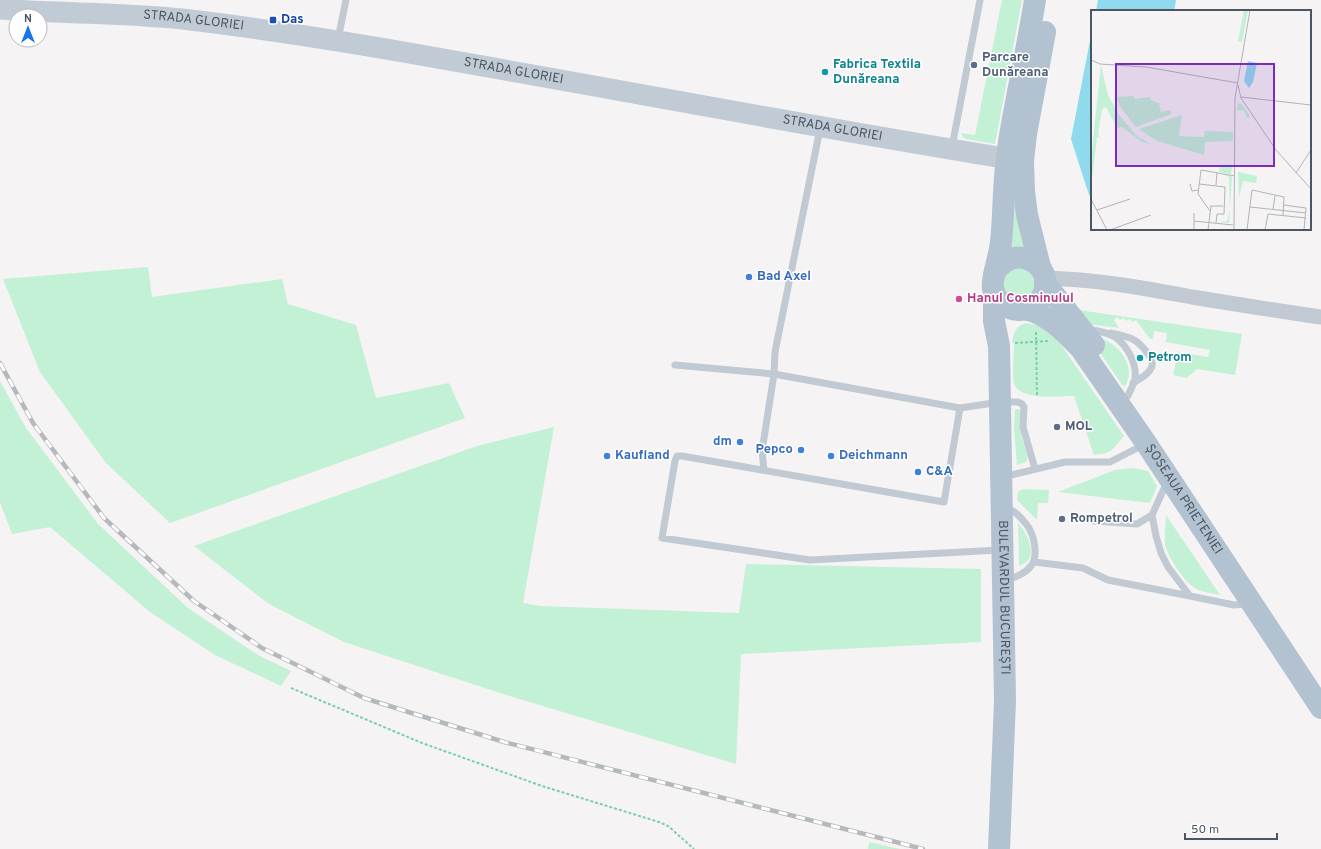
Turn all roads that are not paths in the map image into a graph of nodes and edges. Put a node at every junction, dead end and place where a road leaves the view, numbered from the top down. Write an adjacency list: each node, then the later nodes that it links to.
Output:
1 (346, 0): 6 (lane)
2 (980, 0): 8 (lane)
3 (1036, 0): 9 (main road)
4 (1051, 0): 9 (main road)
5 (4, 6): 6 (main road, STRADA GLORIEI)
6 (338, 41): 7 (main road, STRADA GLORIEI)
7 (820, 126): 8 (main road, STRADA GLORIEI); 18 (lane)
8 (952, 149): 9 (main road, STRADA GLORIEI)
9 (1015, 160): 10 (main road); 11 (main road, BULEVARDUL BUCUREȘTI)
10 (1043, 276): 11 (main road); 12 (main road); 13 (street); 15 (main road, ȘOSEAUA PRIETENIEI)
11 (994, 282): 12 (main road); 16 (main road, BULEVARDUL BUCUREȘTI)
12 (1023, 310): 15 (main road, ȘOSEAUA PRIETENIEI); 16 (main road)
13 (1321, 317)
14 (1103, 332): 15 (lane); 19 (lane); 19 (lane)
15 (1081, 338): 19 (main road, ȘOSEAUA PRIETENIEI); 22 (main road, ȘOSEAUA PRIETENIEI)
16 (1005, 344): 20 (main road, BULEVARDUL BUCUREȘTI)
17 (675, 365): 18 (lane)
18 (774, 374): 21 (lane); 24 (lane)
19 (1131, 390): 35 (main road, ȘOSEAUA PRIETENIEI)
20 (1000, 402): 21 (lane); 23 (lane); 25 (main road, BULEVARDUL BUCUREȘTI)
21 (960, 408): 24 (lane)
22 (1146, 443): 23 (lane); 26 (main road, ȘOSEAUA PRIETENIEI)
23 (1035, 469): 25 (lane)
24 (764, 470): 30 (lane)
25 (1001, 477): 27 (main road, BULEVARDUL BUCUREȘTI)
26 (1168, 478): 28 (lane); 34 (main road, ȘOSEAUA PRIETENIEI)
27 (1002, 506): 30 (main road, BULEVARDUL BUCUREȘTI); 31 (lane)
28 (1152, 515): 29 (lane); 33 (lane)
29 (1094, 521)
30 (1003, 550): 32 (main road, BULEVARDUL BUCUREȘTI)
31 (1034, 562): 32 (lane); 33 (lane)
32 (1003, 582): 37 (main road, BULEVARDUL BUCUREȘTI)
33 (1190, 596): 34 (lane)
34 (1251, 604): 36 (main road, ȘOSEAUA PRIETENIEI)
35 (1321, 687)
36 (1321, 708)
37 (999, 849)

